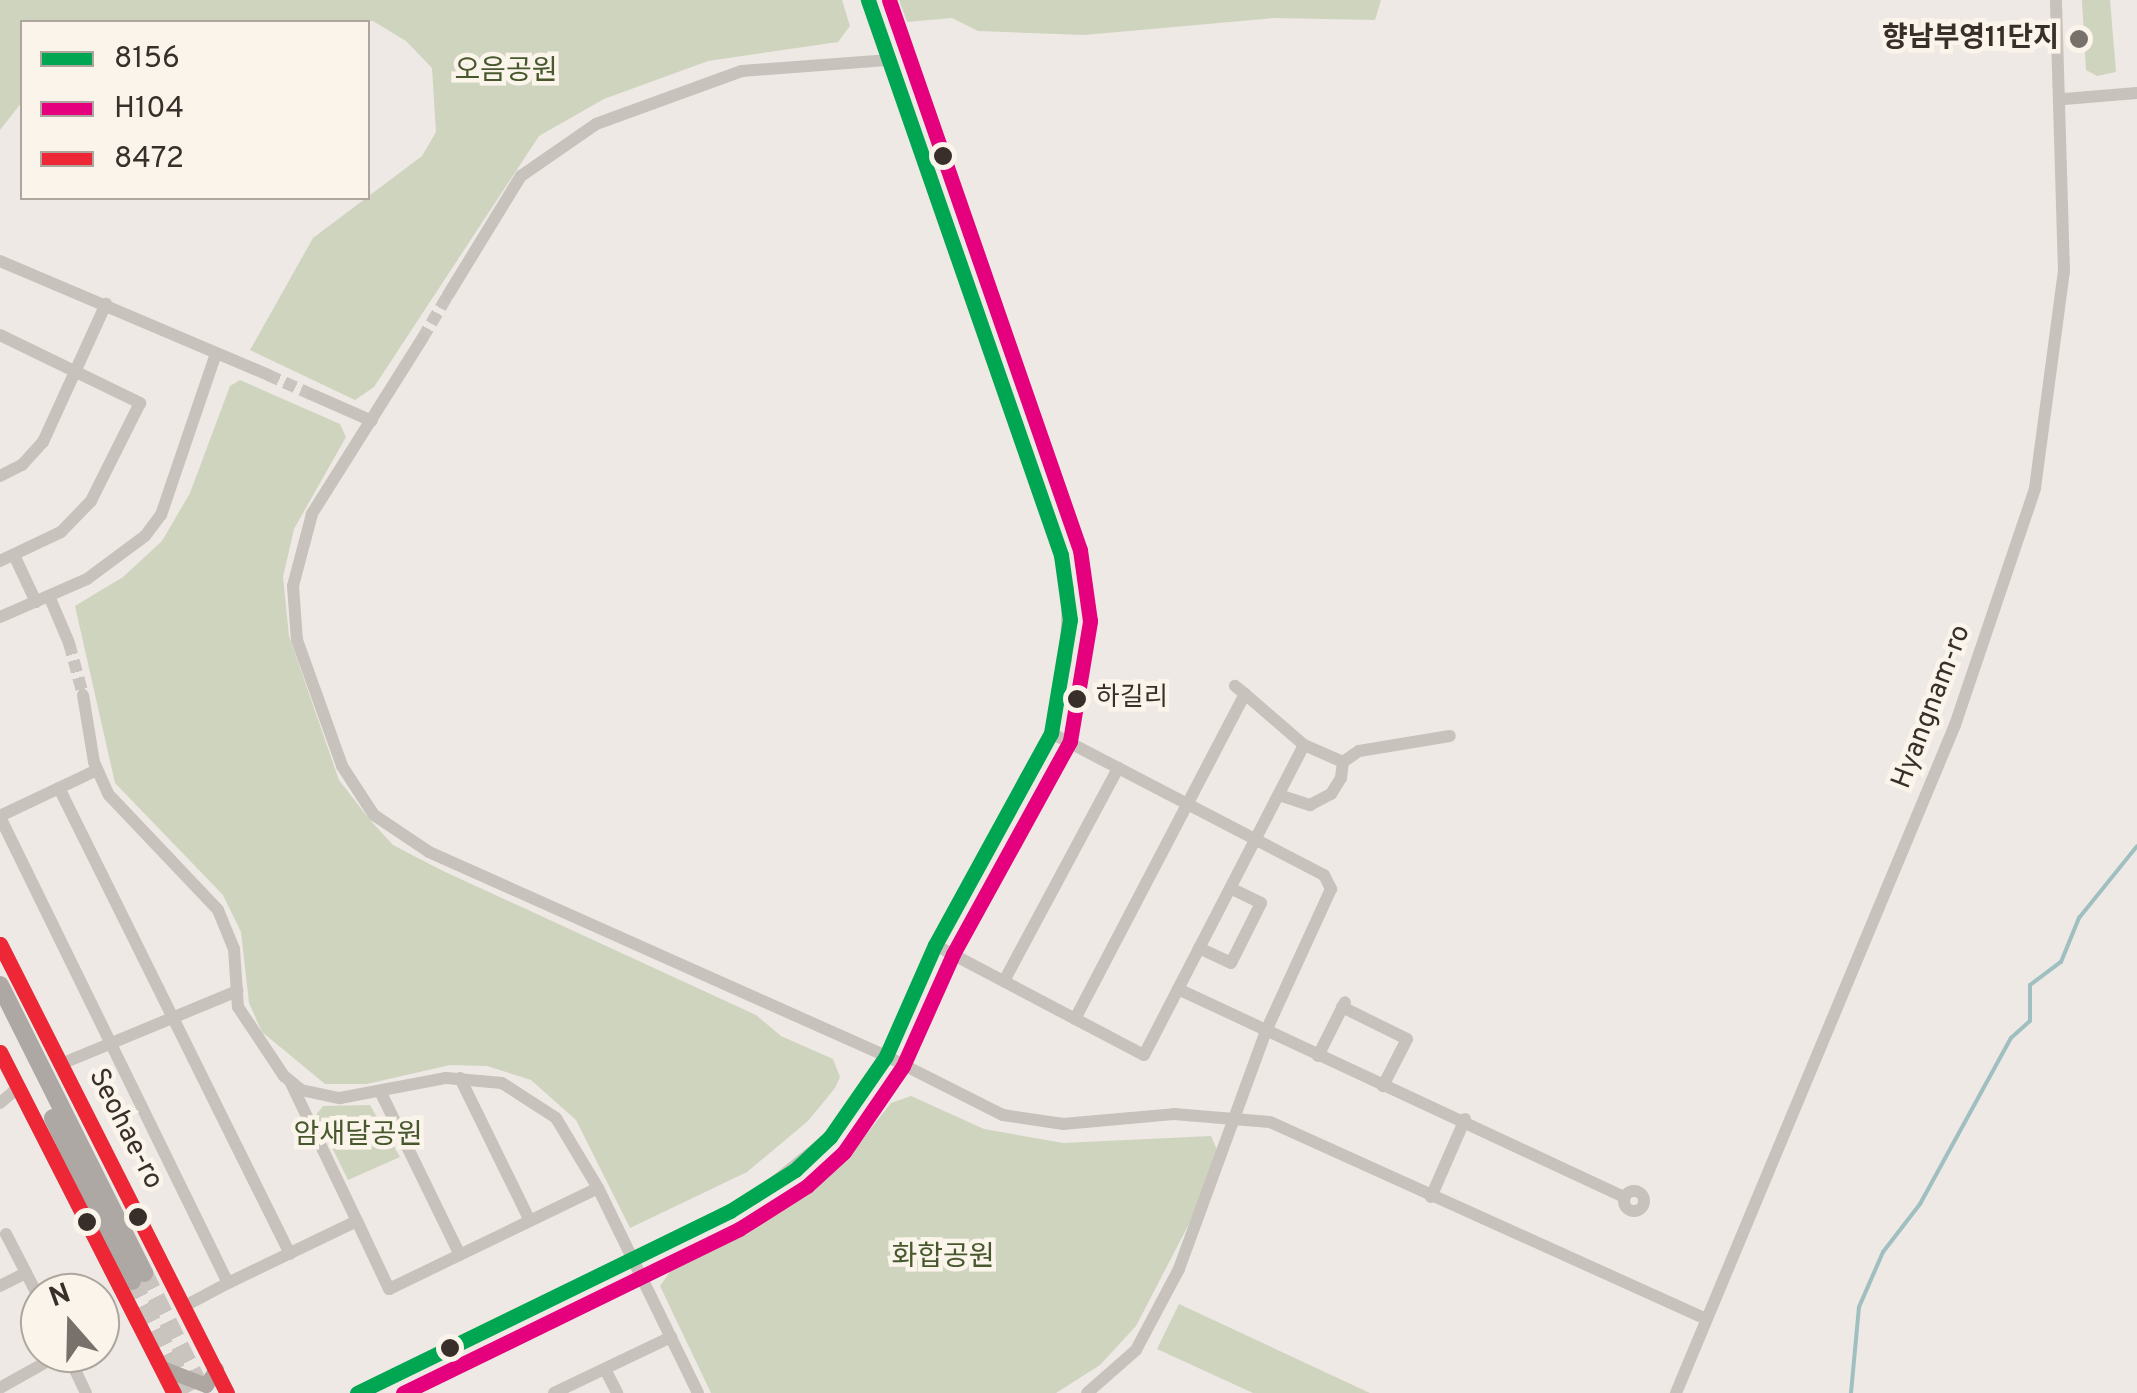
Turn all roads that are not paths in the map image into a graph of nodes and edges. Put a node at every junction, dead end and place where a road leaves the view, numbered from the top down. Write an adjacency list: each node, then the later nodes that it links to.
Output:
1 (2056, 0): 5 (street, Hyangnam-ro)
2 (874, 18): 3 (street)
3 (887, 60): 7 (street); 23 (street)
4 (2137, 93): 5 (street)
5 (2064, 98): 73 (street, Hyangnam-ro)
6 (0, 261): 8 (street)
7 (448, 296)
8 (106, 304): 11 (street); 12 (street)
9 (0, 335): 12 (street)
10 (422, 339): 15 (street)
11 (216, 353): 13 (street); 19 (street)
12 (75, 372): 16 (street); 17 (street)
13 (268, 375)
14 (313, 395): 15 (street)
15 (372, 421): 48 (street)
16 (0, 476)
17 (14, 554): 18 (street); 19 (street)
18 (0, 561)
19 (42, 599): 20 (street); 21 (street)
20 (0, 617)
21 (69, 643)
22 (83, 695): 28 (street)
23 (1051, 733): 27 (street); 36 (street)
24 (1450, 736): 26 (street)
25 (1304, 745): 26 (street); 30 (street); 31 (street)
26 (1342, 762): 30 (street)
27 (1118, 768): 31 (street); 38 (street)
28 (97, 770): 29 (street); 41 (street)
29 (58, 788): 32 (street); 43 (street)
30 (1279, 795): 33 (street)
31 (1188, 804): 33 (street); 44 (street)
32 (0, 817): 46 (street)
33 (1255, 839): 34 (street); 45 (street)
34 (1230, 888): 37 (street); 37 (street)
35 (0, 944): 50 (main road, Seohae-ro)
36 (935, 944): 38 (street); 48 (street)
37 (1199, 948): 40 (street)
38 (1004, 981): 44 (street)
39 (0, 985): 42 (highway, Seohae-ro)
40 (1178, 989): 44 (street); 45 (street)
41 (237, 991): 43 (street); 52 (street)
42 (0, 1009)
43 (171, 1014): 46 (street); 67 (street)
44 (1076, 1019)
45 (1266, 1031): 49 (street); 57 (street)
46 (110, 1042): 50 (street); 71 (street)
47 (0, 1052): 54 (main road)
48 (886, 1056): 57 (street); 61 (street)
49 (1318, 1056): 53 (street); 53 (street)
50 (61, 1064): 72 (main road, Seohae-ro)
51 (460, 1078): 55 (street); 59 (street); 64 (street)
52 (290, 1081): 55 (street); 63 (street)
53 (1383, 1086): 58 (street)
54 (18, 1088): 56 (street); 75 (main road)
55 (382, 1093): 68 (street)
56 (0, 1103)
57 (1236, 1118): 62 (street); 86 (street)
58 (1465, 1119): 60 (street); 62 (street)
59 (598, 1188): 64 (street); 69 (street)
60 (1625, 1196)
61 (756, 1197)
62 (1431, 1197): 73 (street)
63 (357, 1221): 67 (street); 68 (street)
64 (530, 1221): 68 (street)
65 (704, 1223): 69 (street)
66 (6, 1234): 70 (street)
67 (290, 1254): 71 (street)
68 (460, 1255)
69 (633, 1257): 74 (street); 82 (street)
70 (26, 1273)
71 (228, 1283): 72 (street)
72 (183, 1307): 76 (main road, Seohae-ro)
73 (1706, 1320): 87 (street, Hyangnam-ro)
74 (671, 1336): 77 (street); 85 (street)
75 (162, 1368): 76 (main road); 80 (main road)
76 (216, 1368): 81 (main road, Seohae-ro)
77 (605, 1368): 83 (street); 84 (street)
78 (27, 1373): 79 (street)
79 (0, 1388)
80 (174, 1393)
81 (227, 1393)
82 (357, 1393)
83 (554, 1393)
84 (617, 1393)
85 (698, 1393)
86 (1086, 1393)
87 (1676, 1393)

